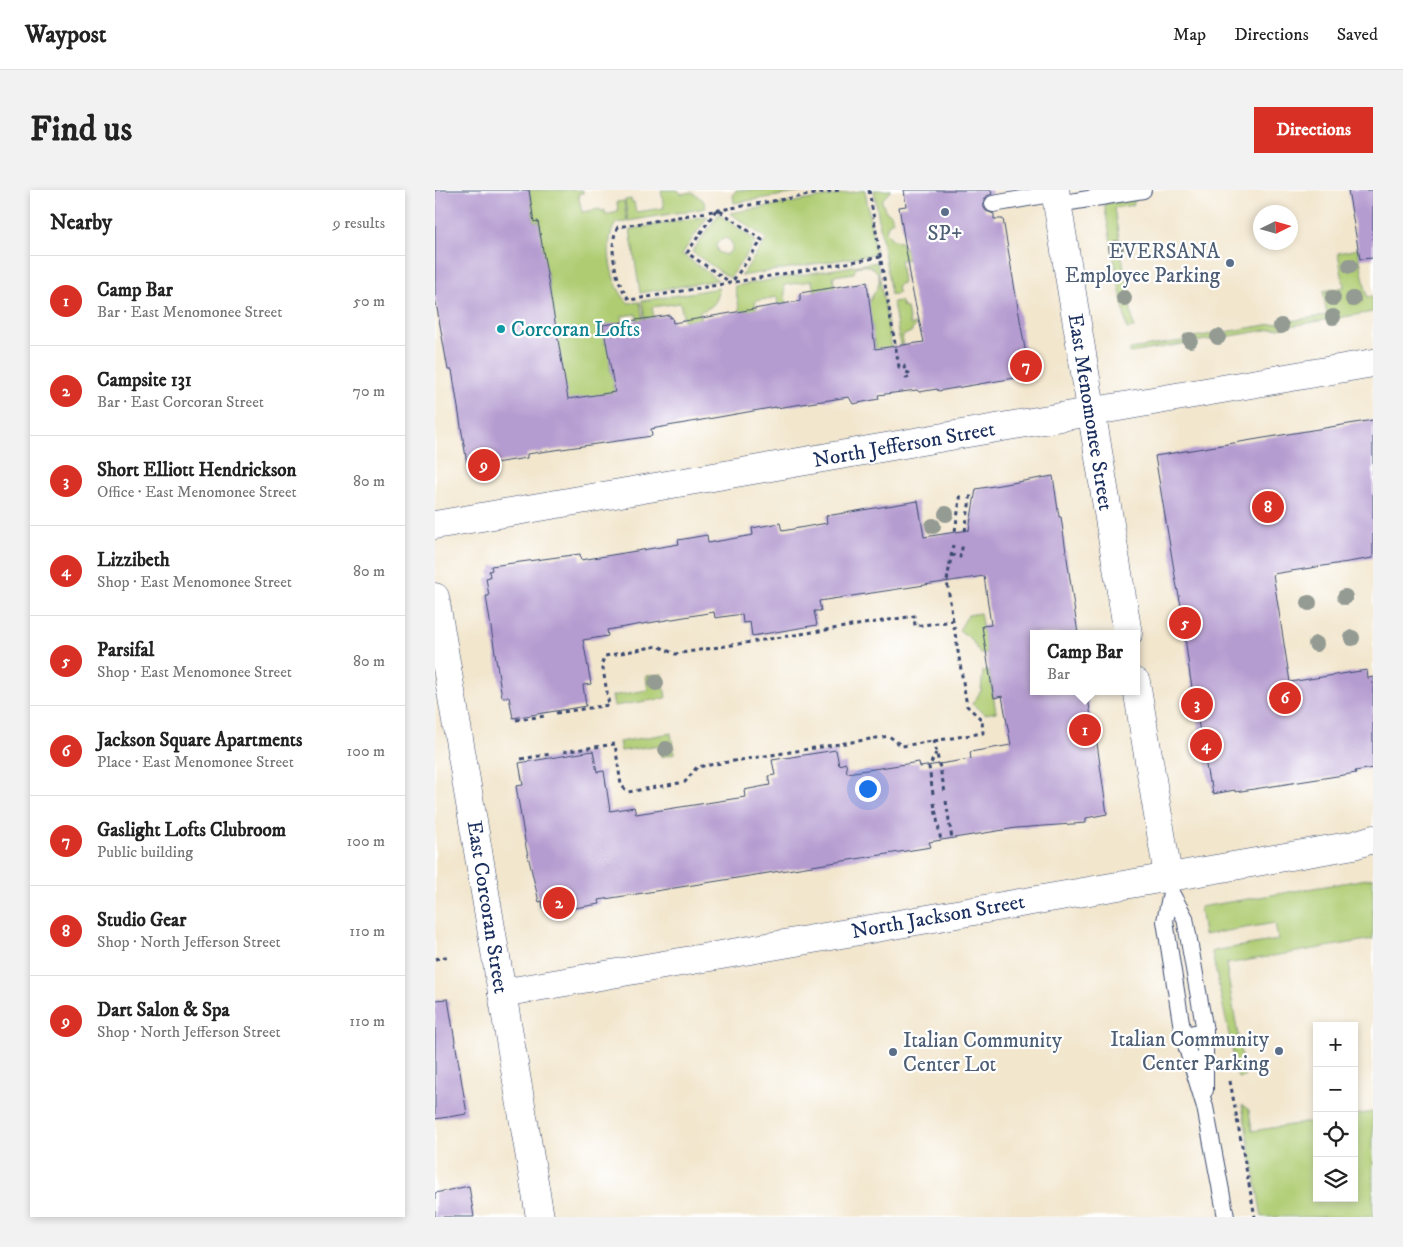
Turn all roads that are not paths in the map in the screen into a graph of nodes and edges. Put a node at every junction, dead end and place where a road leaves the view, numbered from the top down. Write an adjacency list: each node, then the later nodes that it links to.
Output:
1 (1143, 190): 2 (lane)
2 (1056, 196): 3 (lane); 5 (street, East Menomonee Street)
3 (993, 204)
4 (1373, 363): 5 (street, North Jefferson Street)
5 (1091, 412): 6 (street, North Jefferson Street); 8 (street, East Menomonee Street)
6 (435, 525)
7 (435, 597): 12 (street, East Corcoran Street)
8 (1127, 630)
9 (1138, 695): 11 (street)
10 (1373, 840): 11 (street, North Jackson Street)
11 (1170, 885): 12 (street, North Jackson Street); 13 (lane); 14 (lane)
12 (502, 993): 16 (street, East Corcoran Street)
13 (1205, 1031): 14 (lane); 15 (lane)
14 (1183, 1035): 15 (lane)
15 (1205, 1107): 17 (lane)
16 (540, 1217)
17 (1226, 1217)

